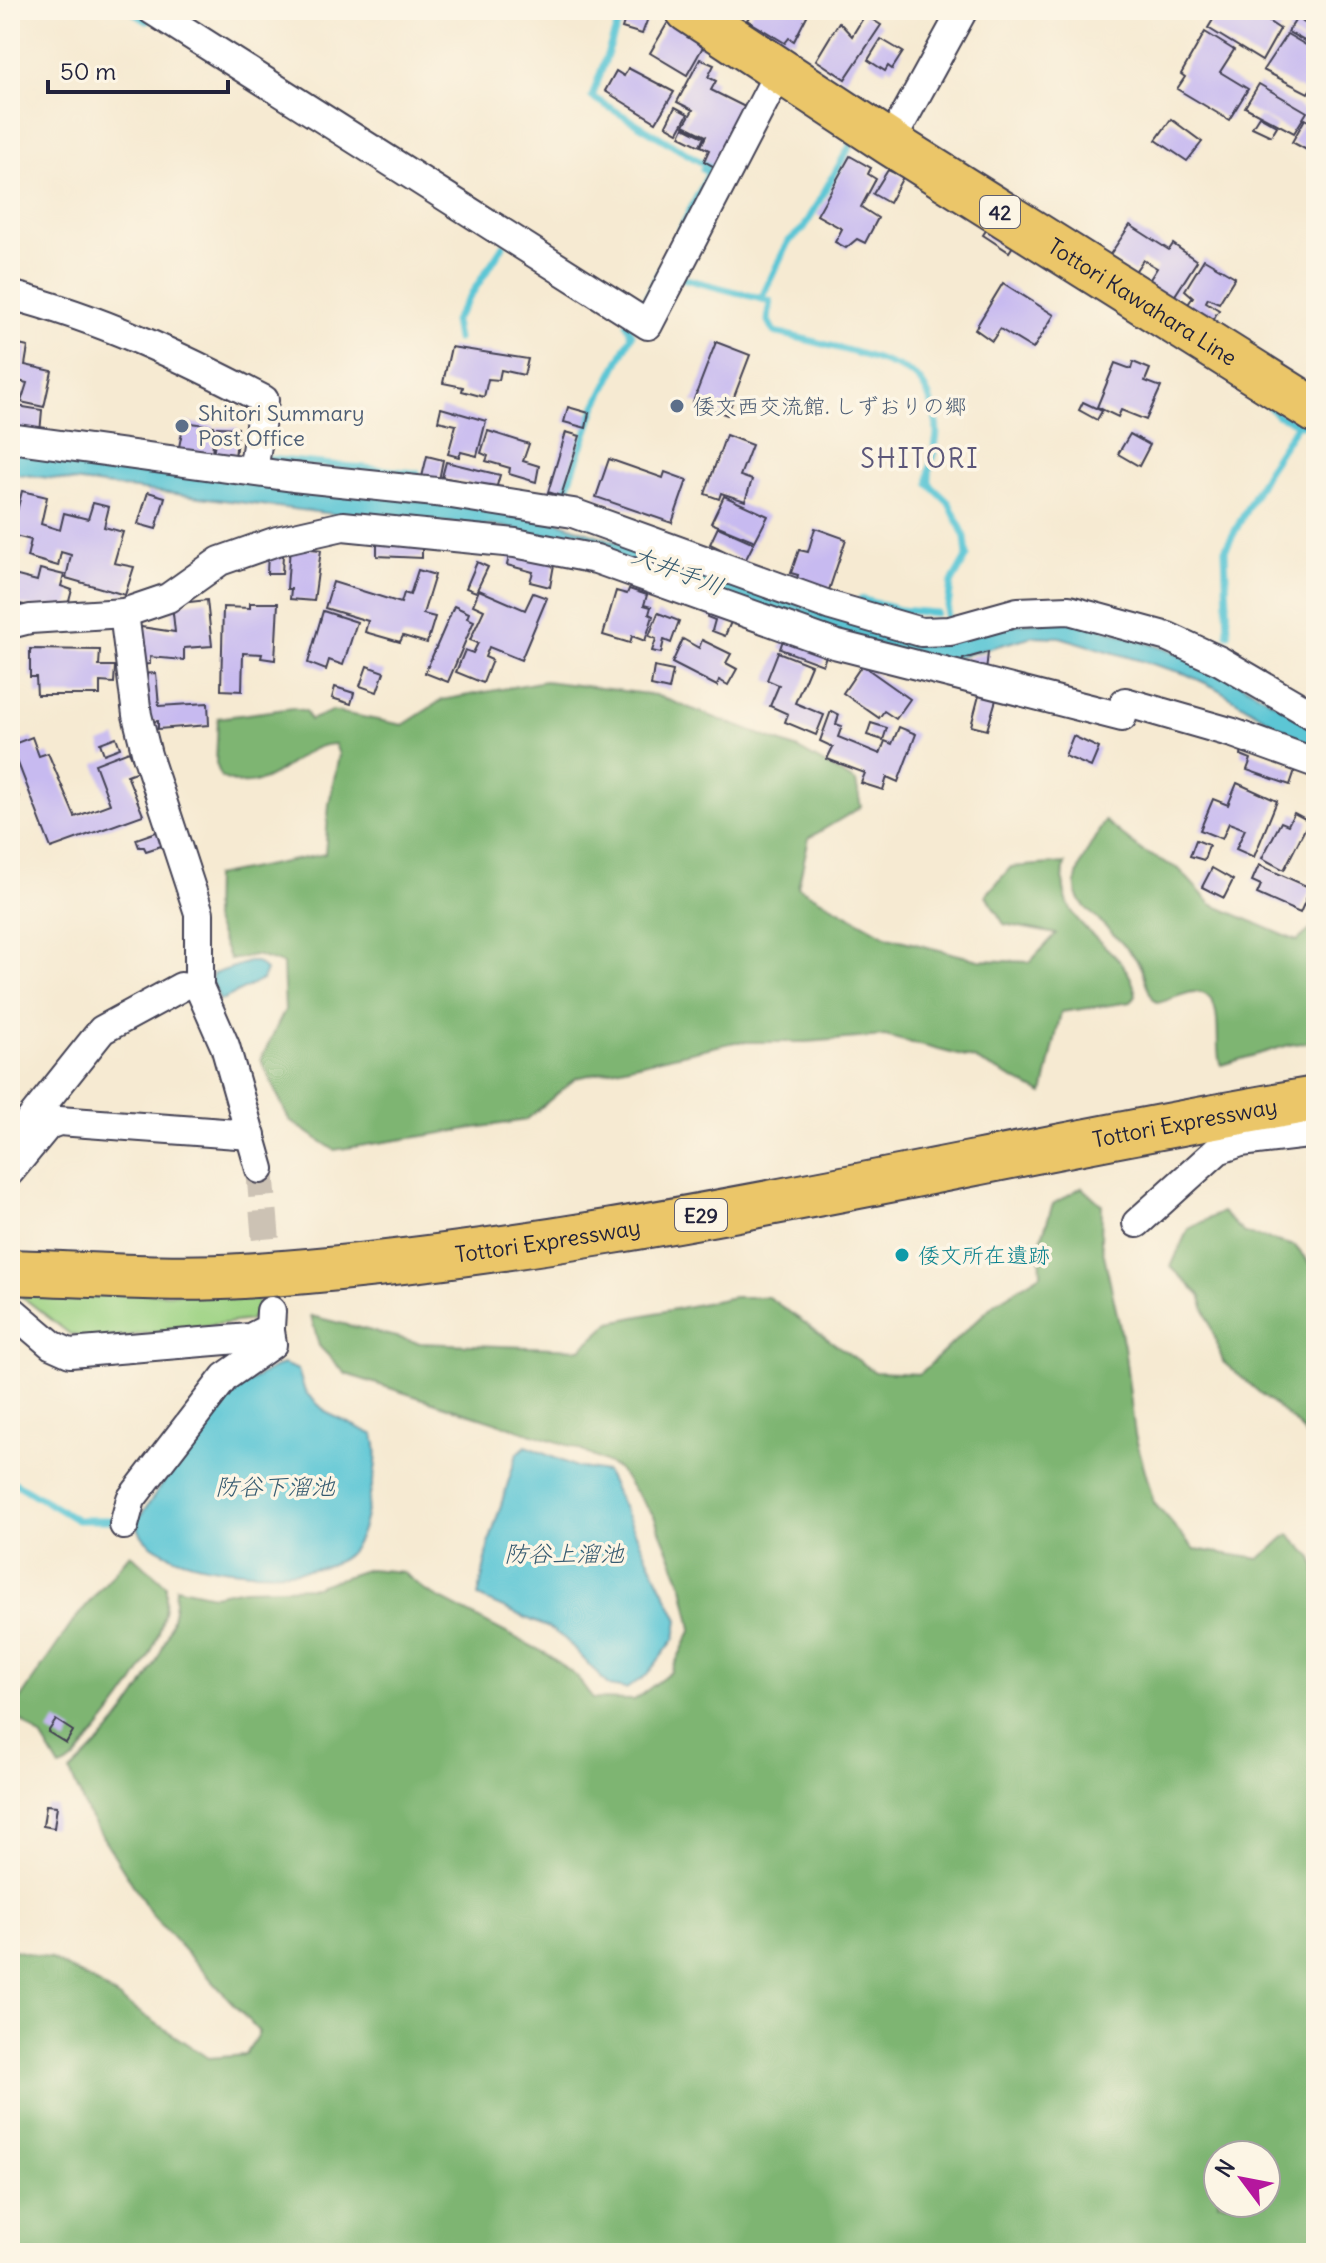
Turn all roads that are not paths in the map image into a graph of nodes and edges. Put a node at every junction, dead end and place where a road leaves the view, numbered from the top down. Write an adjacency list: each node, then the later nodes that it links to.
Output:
1 (152, 10): 4 (street)
2 (688, 10): 4 (main road, Tottori Kawahara Line / 42)
3 (963, 10): 5 (street)
4 (780, 70): 5 (main road, Tottori Kawahara Line / 42)
5 (890, 143): 7 (main road, Tottori Kawahara Line / 42)
6 (10, 295): 9 (street)
7 (1316, 411)
8 (10, 438): 9 (street)
9 (253, 471): 12 (street)
10 (124, 613): 11 (street); 13 (street); 18 (street)
11 (10, 624)
12 (1316, 717)
13 (1316, 763)
14 (181, 987): 19 (street)
15 (1316, 1081): 24 (main road, Tottori Expressway / E29)
16 (1316, 1099): 24 (main road, Tottori Expressway / E29)
17 (1316, 1133): 22 (street)
18 (251, 1135): 20 (street); 21 (street)
19 (10, 1145)
20 (260, 1169)
21 (10, 1171)
22 (1137, 1223)
23 (10, 1259): 24 (main road, Tottori Expressway / E29)
24 (81, 1267): 25 (main road, Tottori Expressway / E29)
25 (10, 1272)
26 (10, 1309): 27 (street)
27 (124, 1525)

